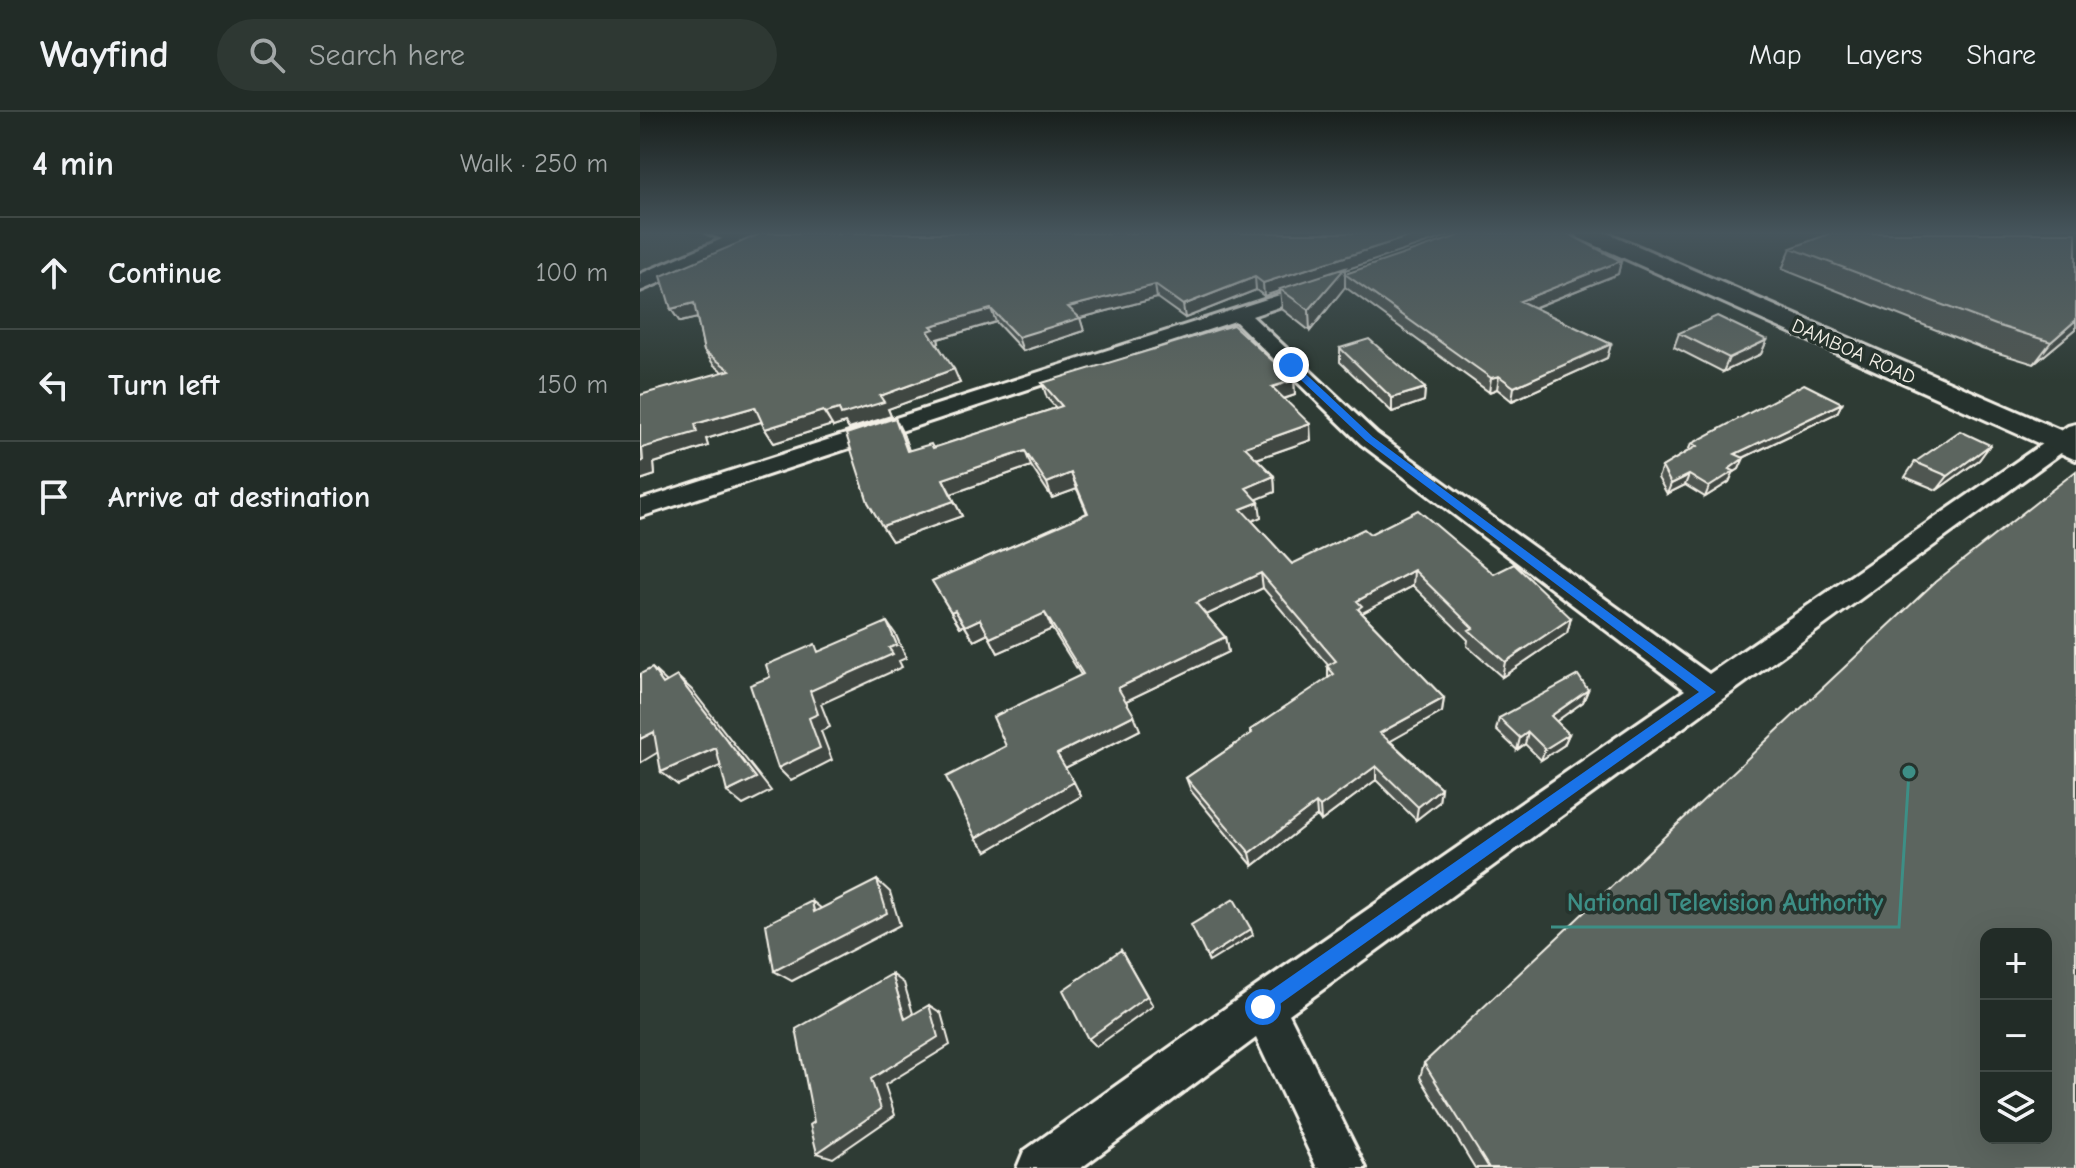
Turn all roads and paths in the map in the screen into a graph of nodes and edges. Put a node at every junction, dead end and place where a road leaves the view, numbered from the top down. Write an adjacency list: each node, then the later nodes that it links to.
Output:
1 (1337, 282): 4 (street)
2 (1704, 282): 5 (main road, DAMBOA ROAD)
3 (1730, 282): 5 (main road, DAMBOA ROAD)
4 (1239, 314): 6 (street); 7 (street)
5 (2072, 438): 7 (street)
6 (640, 509)
7 (1710, 692): 8 (street)
8 (1263, 1007): 9 (street); 10 (street)
9 (1041, 1168)
10 (1342, 1168)

